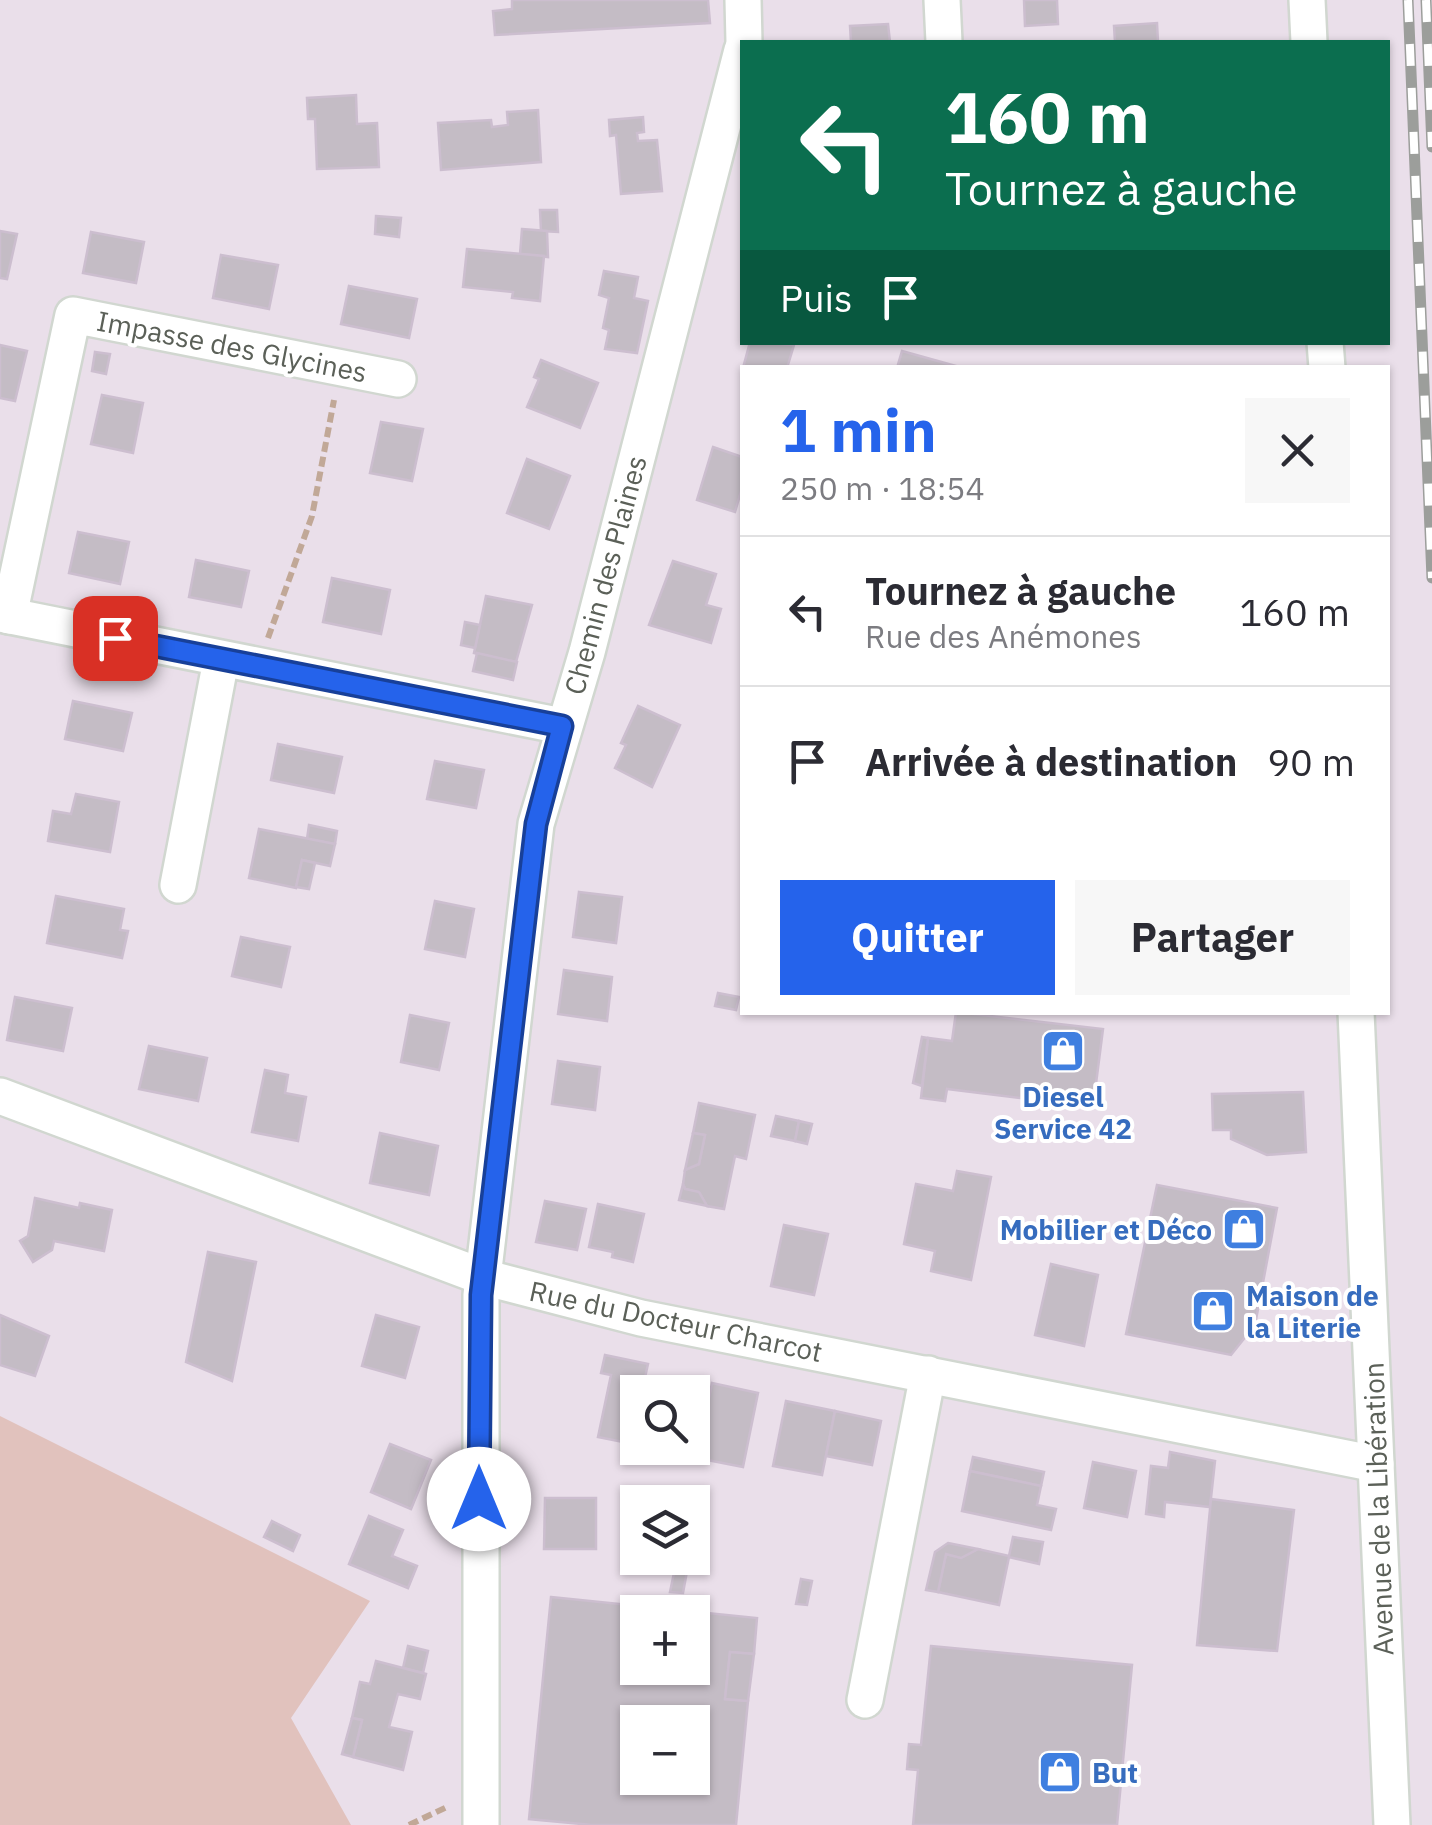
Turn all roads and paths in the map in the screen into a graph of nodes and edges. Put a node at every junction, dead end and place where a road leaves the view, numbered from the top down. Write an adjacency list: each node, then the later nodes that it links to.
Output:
1 (744, 0): 4 (street)
2 (942, 0): 5 (street)
3 (1307, 0): 6 (street)
4 (744, 40)
5 (944, 40)
6 (1309, 40)
7 (740, 66): 8 (street, Chemin des Plaines)
8 (727, 167): 14 (street, Chemin des Plaines)
9 (340, 368): 10 (street, Impasse des Glycines); 11 (street, Impasse des Glycines); 13 (path)
10 (398, 379)
11 (5, 615): 12 (street)
12 (221, 660): 13 (street); 15 (street)
13 (258, 667): 14 (street)
14 (562, 726): 18 (street, Chemin des Plaines)
15 (178, 885)
16 (1356, 1015): 20 (street, Avenue de la Libération)
17 (0, 1096): 18 (street, Rue du Docteur Charcot)
18 (483, 1277): 19 (street, Rue du Docteur Charcot); 22 (street, Chemin des Plaines)
19 (928, 1374): 20 (street, Rue du Docteur Charcot); 21 (street)
20 (1376, 1464): 23 (street, Avenue de la Libération)
21 (865, 1700)
22 (481, 1825)
23 (1392, 1825)

